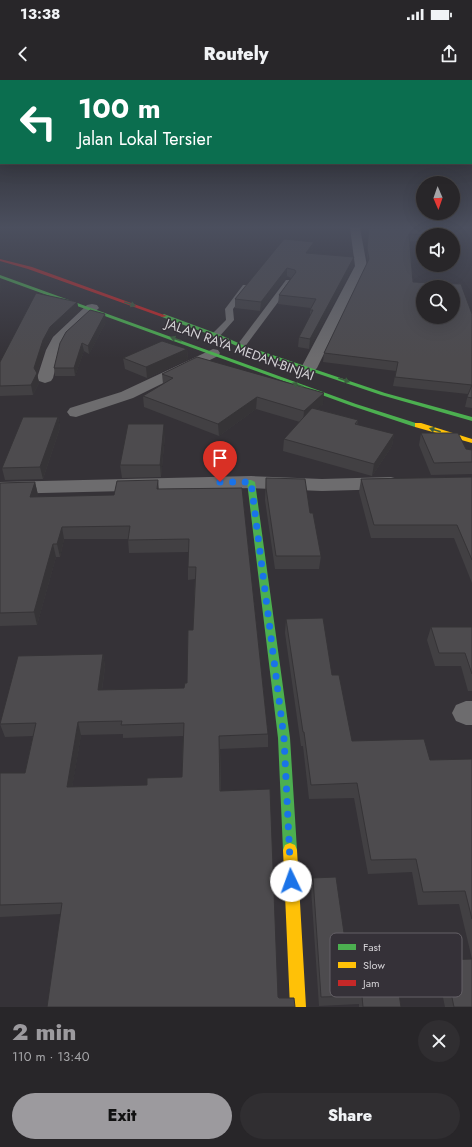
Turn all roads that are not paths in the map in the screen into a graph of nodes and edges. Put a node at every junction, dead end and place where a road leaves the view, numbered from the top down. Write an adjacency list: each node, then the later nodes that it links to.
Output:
1 (39, 271): 7 (main road, JALAN RAYA MEDAN-BINJAI, one-way to 7)
2 (358, 271): 10 (street)
3 (0, 276): 6 (main road, JALAN RAYA MEDAN-BINJAI)
4 (252, 280): 7 (lane)
5 (290, 280): 8 (lane)
6 (92, 308): 9 (main road, JALAN RAYA MEDAN-BINJAI, one-way to 6); 11 (street)
7 (216, 335): 8 (main road, JALAN RAYA MEDAN-BINJAI)
8 (241, 346): 10 (main road, JALAN RAYA MEDAN-BINJAI)
9 (213, 353): 12 (street); 14 (main road, JALAN RAYA MEDAN-BINJAI, one-way to 9)
10 (309, 368): 13 (main road, JALAN RAYA MEDAN-BINJAI, one-way to 13)
11 (44, 378)
12 (76, 412)
13 (472, 419)
14 (472, 441)
15 (251, 482): 16 (street); 17 (street); 18 (main road)
16 (409, 483)
17 (0, 488)
18 (298, 1007)

